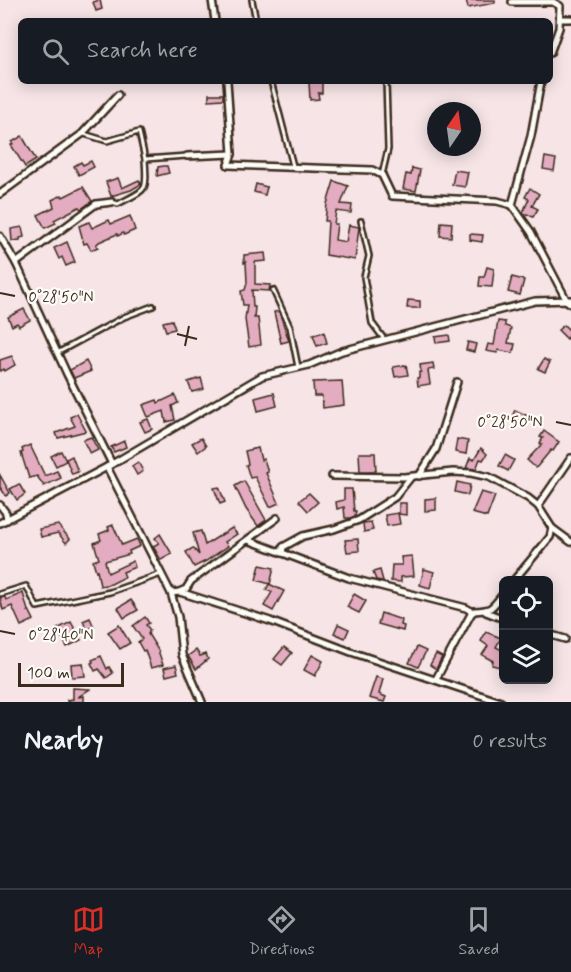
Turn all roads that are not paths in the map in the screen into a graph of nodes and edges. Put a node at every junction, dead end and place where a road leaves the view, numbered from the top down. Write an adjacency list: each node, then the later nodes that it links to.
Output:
1 (212, 0): 4 (street)
2 (252, 0): 5 (lane)
3 (512, 2): 6 (street)
4 (215, 18)
5 (255, 18)
6 (560, 19): 7 (street); 8 (street)
7 (571, 19)
8 (553, 45)
9 (227, 84): 15 (street)
10 (272, 84): 18 (lane)
11 (386, 84): 19 (lane)
12 (540, 84): 22 (street)
13 (118, 95): 14 (street)
14 (82, 134): 17 (lane); 20 (street)
15 (232, 154): 16 (street); 18 (street)
16 (187, 156): 17 (lane)
17 (145, 159): 21 (lane)
18 (293, 166): 19 (street)
19 (382, 175): 22 (street)
20 (0, 194)
21 (112, 202): 25 (street)
22 (512, 205): 27 (street)
23 (361, 221): 29 (lane)
24 (0, 238): 25 (street)
25 (16, 263): 30 (street)
26 (273, 290): 31 (lane)
27 (570, 302): 29 (street)
28 (153, 306): 30 (lane)
29 (385, 341): 31 (street)
30 (57, 353): 34 (street)
31 (298, 367): 34 (street)
32 (457, 382): 36 (street)
33 (571, 459): 39 (street)
34 (110, 466): 41 (street); 47 (street)
35 (332, 476): 37 (street)
36 (420, 476): 37 (street); 39 (street)
37 (411, 477): 46 (street)
38 (0, 505): 41 (street)
39 (538, 506): 43 (street)
40 (277, 518): 44 (street)
41 (7, 520): 42 (street)
42 (0, 524)
43 (552, 528): 45 (street); 48 (street)
44 (248, 540): 46 (street); 49 (street)
45 (571, 542)
46 (282, 553): 53 (street)
47 (161, 574): 50 (street); 51 (lane)
48 (517, 576)
49 (179, 591): 50 (street); 58 (street)
50 (171, 592): 59 (street)
51 (0, 594)
52 (499, 598): 54 (street)
53 (473, 612): 54 (street); 58 (street)
54 (486, 612): 55 (street)
55 (499, 617)
56 (553, 635): 57 (street)
57 (565, 639)
58 (436, 679): 60 (street)
59 (202, 702)
60 (501, 702)

